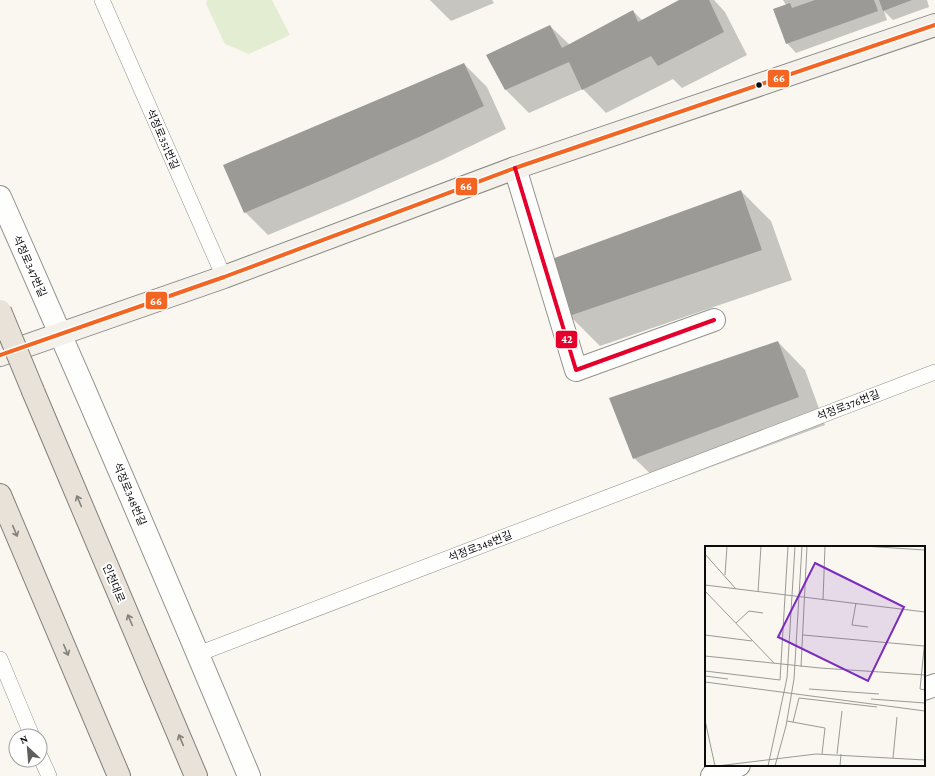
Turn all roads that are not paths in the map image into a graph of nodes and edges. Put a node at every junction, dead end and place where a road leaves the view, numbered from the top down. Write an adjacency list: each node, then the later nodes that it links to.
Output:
1 (102, 0): 5 (lane, 석정로351번길)
2 (935, 25): 3 (main road)
3 (515, 168): 5 (main road); 7 (street)
4 (0, 197): 8 (street, 석정로347번길)
5 (224, 277): 8 (main road)
6 (0, 311): 20 (highway, 인천대로, one-way to 6, bridge)
7 (714, 320)
8 (61, 334): 9 (main road); 13 (street, 석정로348번길)
9 (0, 355)
10 (935, 372): 11 (lane, 석정로376번길)
11 (762, 438): 13 (lane, 석정로348번길)
12 (0, 495): 19 (highway, one-way to 19)
13 (198, 654): 21 (street, 석정로348번길)
14 (0, 659): 17 (lane)
15 (935, 685): 16 (street)
16 (925, 690)
17 (29, 728)
18 (737, 766): 22 (street)
19 (119, 776)
20 (196, 776)
21 (249, 776)
22 (712, 776)

